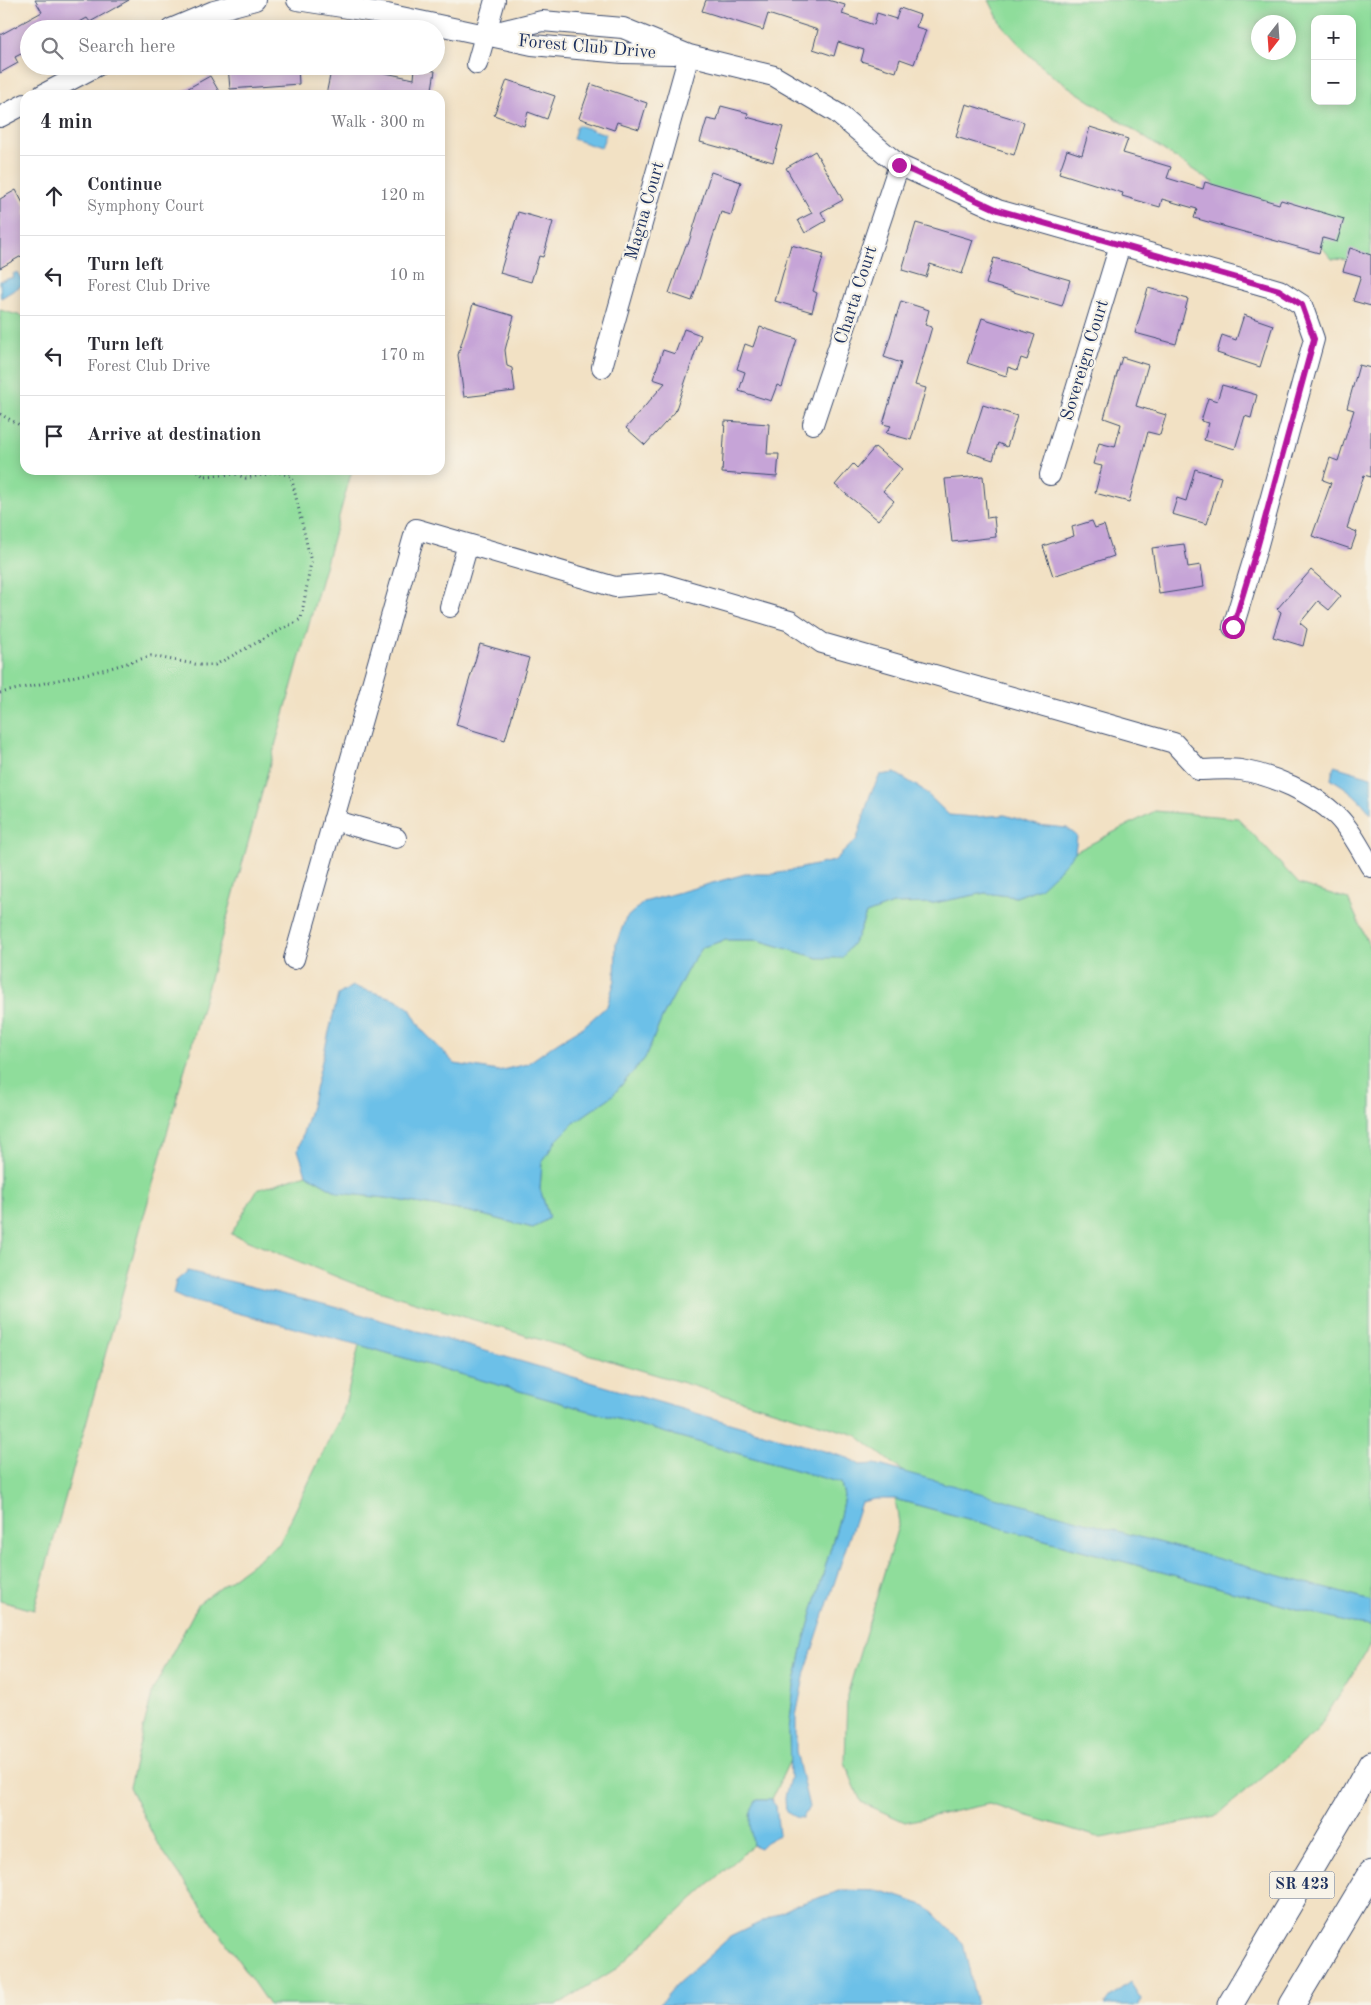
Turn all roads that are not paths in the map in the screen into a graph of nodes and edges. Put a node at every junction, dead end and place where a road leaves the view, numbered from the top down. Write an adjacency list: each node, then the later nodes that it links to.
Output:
1 (256, 0): 4 (street)
2 (297, 0): 5 (street, Forest Club Drive)
3 (495, 0): 7 (street)
4 (194, 20)
5 (415, 20)
6 (445, 26): 7 (street, Forest Club Drive)
7 (485, 35): 8 (street, Forest Club Drive); 9 (street)
8 (689, 55): 14 (street, Forest Club Drive); 16 (street, Magna Court)
9 (477, 64)
10 (80, 75): 11 (street)
11 (51, 90)
12 (20, 107): 13 (street)
13 (0, 117)
14 (899, 165): 15 (street, Forest Club Drive); 17 (street, Charta Court)
15 (1120, 245): 18 (street, Sovereign Court); 21 (street, Forest Club Drive)
16 (602, 366)
17 (813, 424)
18 (1050, 475)
19 (468, 544): 20 (street); 22 (street); 24 (street)
20 (450, 607)
21 (1233, 627)
22 (333, 820): 23 (street); 25 (street)
23 (396, 838)
24 (1371, 867)
25 (294, 959)
26 (1371, 1764): 28 (main road, SR 423)
27 (1371, 1872): 29 (main road, SR 423)
28 (1230, 2005)
29 (1292, 2005)

